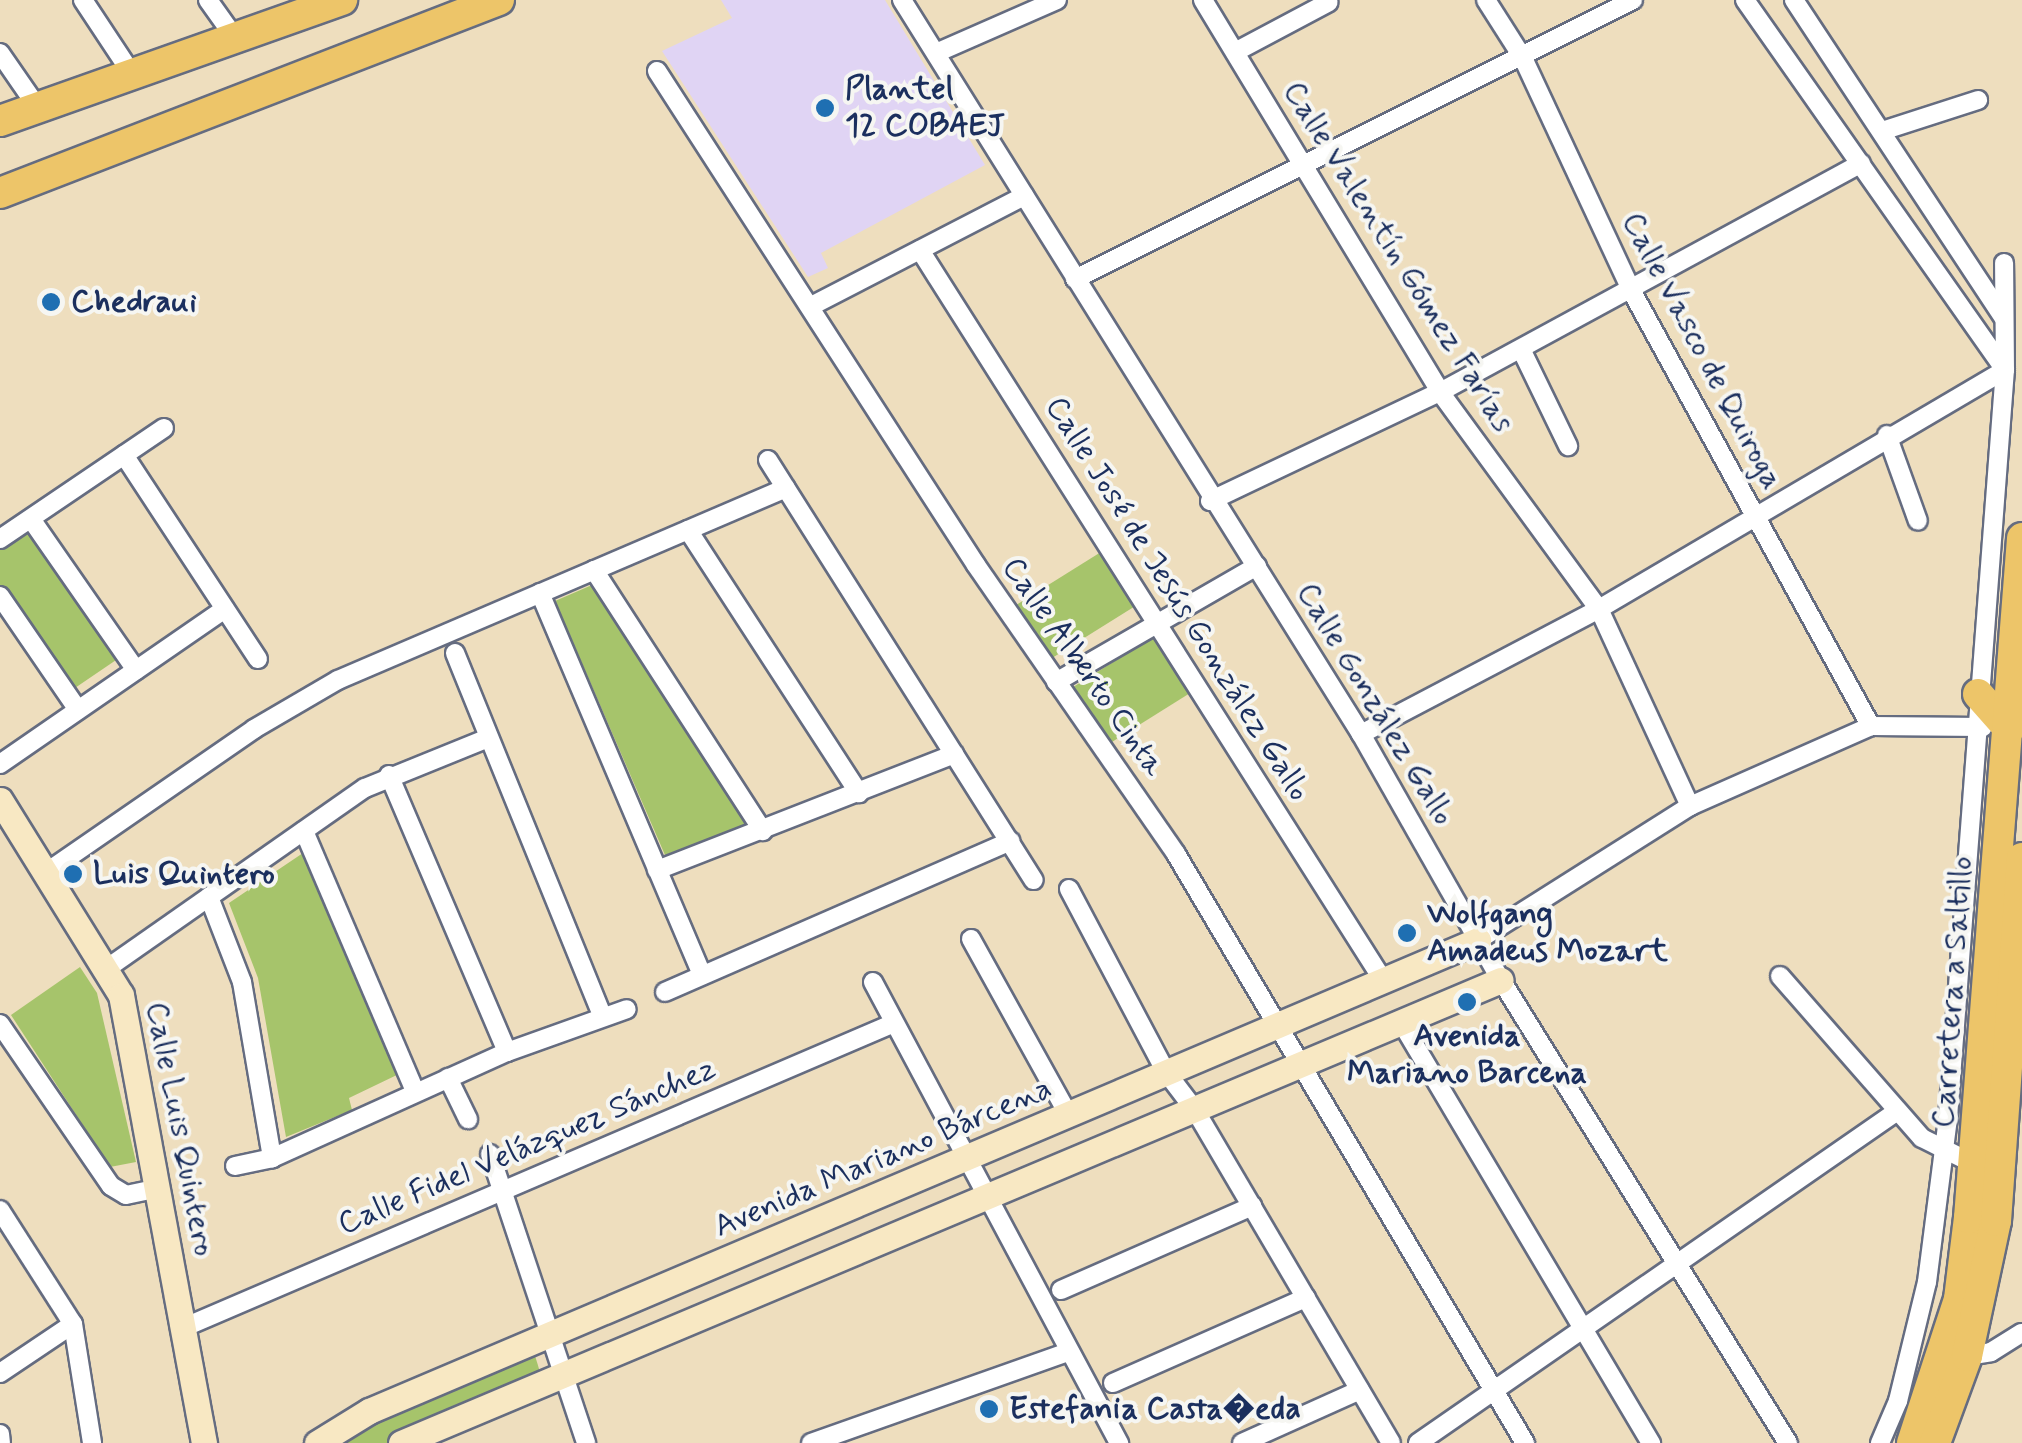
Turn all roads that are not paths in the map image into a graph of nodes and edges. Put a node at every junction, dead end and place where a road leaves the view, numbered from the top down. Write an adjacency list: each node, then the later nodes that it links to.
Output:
1 (83, 0): 19 (street)
2 (208, 0): 13 (street)
3 (342, 0): 13 (main road)
4 (499, 0): 26 (main road)
5 (902, 0): 16 (street, Calle González Gallo)
6 (1057, 0): 16 (street)
7 (1202, 0): 14 (street, Calle Valentín Gómez Farías)
8 (1486, 0): 17 (street, Calle Vasco de Quiroga)
9 (1633, 0): 17 (street)
10 (1745, 0): 24 (street)
11 (1794, 0): 23 (street)
12 (1329, 2): 14 (street)
13 (235, 38): 19 (main road)
14 (1235, 52): 25 (street, Calle Valentín Gómez Farías)
15 (0, 54): 21 (street)
16 (936, 54): 27 (street, Calle González Gallo)
17 (1523, 58): 25 (street); 31 (street, Calle Vasco de Quiroga)
18 (656, 70): 32 (street, Calle Alberto Cinta)
19 (132, 74): 21 (main road)
20 (1978, 100): 23 (street)
21 (38, 108): 22 (main road)
22 (0, 121)
23 (1882, 131): 33 (street)
24 (1860, 162): 31 (street); 35 (street)
25 (1307, 168): 30 (street); 36 (street, Calle Valentín Gómez Farías)
26 (0, 192)
27 (1024, 196): 28 (street); 30 (street, Calle González Gallo)
28 (920, 250): 32 (street); 56 (street, Calle José de Jesús González Gallo)
29 (2004, 264): 33 (street)
30 (1076, 278): 43 (street, Calle González Gallo)
31 (1631, 290): 34 (street); 44 (street, Calle Vasco de Quiroga)
32 (811, 306): 60 (street, Calle Alberto Cinta)
33 (2003, 318): 35 (street)
34 (1521, 349): 36 (street); 39 (street)
35 (2005, 370): 38 (street); 61 (street)
36 (1440, 392): 43 (street); 55 (street, Calle Valentín Gómez Farías)
37 (164, 428): 40 (street)
38 (1887, 436): 44 (street); 46 (street)
39 (1568, 446)
40 (124, 455): 45 (street); 54 (street)
41 (768, 460): 42 (street)
42 (786, 488): 47 (street); 68 (street)
43 (1210, 501): 50 (street, Calle González Gallo)
44 (1755, 516): 55 (street); 64 (street, Calle Vasco de Quiroga)
45 (31, 518): 49 (street); 59 (street)
46 (1918, 521)
47 (688, 530): 51 (street); 71 (street)
48 (2022, 538): 65 (main road, Carretera a Saltillo)
49 (0, 540)
50 (1257, 566): 56 (street); 66 (street, Calle González Gallo)
51 (594, 570): 52 (street); 75 (street)
52 (540, 593): 78 (street); 79 (street)
53 (0, 596): 62 (street)
54 (225, 609): 58 (street); 59 (street)
55 (1600, 609): 66 (street); 73 (street, Calle Valentín Gómez Farías)
56 (1158, 623): 60 (street); 88 (street, Calle José de Jesús González Gallo)
57 (456, 654): 67 (street)
58 (258, 659)
59 (136, 670): 62 (street)
60 (1056, 682): 97 (street, Calle Alberto Cinta)
61 (1978, 694): 63 (street); 65 (main road)
62 (78, 710): 69 (street)
63 (1975, 725): 64 (street); 65 (street); 107 (street)
64 (1871, 726): 73 (street)
65 (2008, 730): 111 (main road, Carretera a Saltillo)
66 (1361, 734): 84 (street, Calle González Gallo)
67 (488, 738): 70 (street); 93 (street)
68 (954, 754): 71 (street); 76 (street)
69 (0, 764)
70 (389, 776): 74 (street); 98 (street)
71 (859, 794): 75 (street)
72 (0, 800): 79 (street, Calle Luis Quintero)
73 (1690, 806): 84 (street)
74 (304, 831): 82 (street); 102 (street)
75 (763, 831): 78 (street)
76 (1010, 841): 80 (street); 86 (street)
77 (2022, 858): 127 (main road, Carretera a Saltillo)
78 (657, 870): 86 (street)
79 (47, 872): 85 (street, Calle Luis Quintero)
80 (1034, 880)
81 (1068, 890): 100 (street)
82 (208, 898): 85 (street); 109 (street)
83 (971, 939): 105 (street)
84 (1478, 940): 88 (street, Avenida Mariano Bárcena); 89 (street, Calle González Gallo)
85 (109, 966): 113 (street, Calle Luis Quintero)
86 (702, 975): 91 (street)
87 (1780, 976): 104 (street)
88 (1383, 980): 97 (street, Avenida Mariano Bárcena)
89 (1501, 980): 94 (street); 118 (street, Calle González Gallo)
90 (872, 982): 95 (street)
91 (665, 992)
92 (627, 1009): 93 (street)
93 (602, 1014): 98 (street)
94 (1401, 1022): 99 (street); 123 (street)
95 (894, 1023): 110 (street); 114 (street, Calle Fidel Velázquez Sánchez)
96 (0, 1024): 113 (street)
97 (1277, 1026): 99 (street, Calle Alberto Cinta); 100 (street, Avenida Mariano Bárcena)
98 (507, 1052): 101 (street)
99 (1300, 1065): 103 (street); 132 (street, Calle Alberto Cinta)
100 (1166, 1072): 103 (street); 105 (street, Avenida Mariano Bárcena)
101 (448, 1078): 102 (street); 106 (street)
102 (415, 1091): 109 (street)
103 (1195, 1110): 115 (street); 116 (street)
104 (1896, 1112): 107 (street); 118 (street)
105 (1068, 1114): 110 (street, Avenida Mariano Bárcena)
106 (468, 1119)
107 (1944, 1152): 111 (street); 148 (street)
108 (490, 1154): 114 (street)
109 (272, 1158): 112 (street)
110 (962, 1160): 115 (street); 125 (street, Avenida Mariano Bárcena)
111 (1976, 1165): 149 (main road, Carretera a Saltillo)
112 (235, 1166)
113 (160, 1188): 122 (street, Calle Luis Quintero)
114 (502, 1191): 122 (street, Calle Fidel Velázquez Sánchez); 125 (street)
115 (984, 1200): 126 (street); 129 (street)
116 (1252, 1206): 119 (street); 120 (street)
117 (0, 1210): 121 (street)
118 (1677, 1262): 123 (street); 147 (street, Calle González Gallo)
119 (1061, 1290)
120 (1306, 1298): 130 (street); 131 (street)
121 (72, 1324): 128 (street); 135 (street)
122 (185, 1327): 136 (street, Calle Luis Quintero)
123 (1581, 1329): 132 (street); 146 (street)
124 (2022, 1333): 127 (street)
125 (550, 1334): 129 (street); 137 (street, Avenida Mariano Bárcena)
126 (1068, 1352): 140 (street); 141 (street)
127 (1968, 1356): 150 (main road, Carretera a Saltillo)
128 (0, 1373)
129 (564, 1377): 138 (street); 139 (street)
130 (1113, 1383)
131 (1360, 1390): 142 (street); 143 (street)
132 (1493, 1390): 144 (street); 145 (street, Calle Alberto Cinta)
133 (0, 1434): 134 (street)
134 (2, 1443)
135 (92, 1443)
136 (204, 1443)
137 (316, 1443)
138 (401, 1443)
139 (586, 1443)
140 (811, 1443)
141 (1119, 1443)
142 (1242, 1443)
143 (1390, 1443)
144 (1418, 1443)
145 (1525, 1443)
146 (1651, 1443)
147 (1788, 1443)
148 (1880, 1443)
149 (1912, 1443)
150 (1936, 1443)

